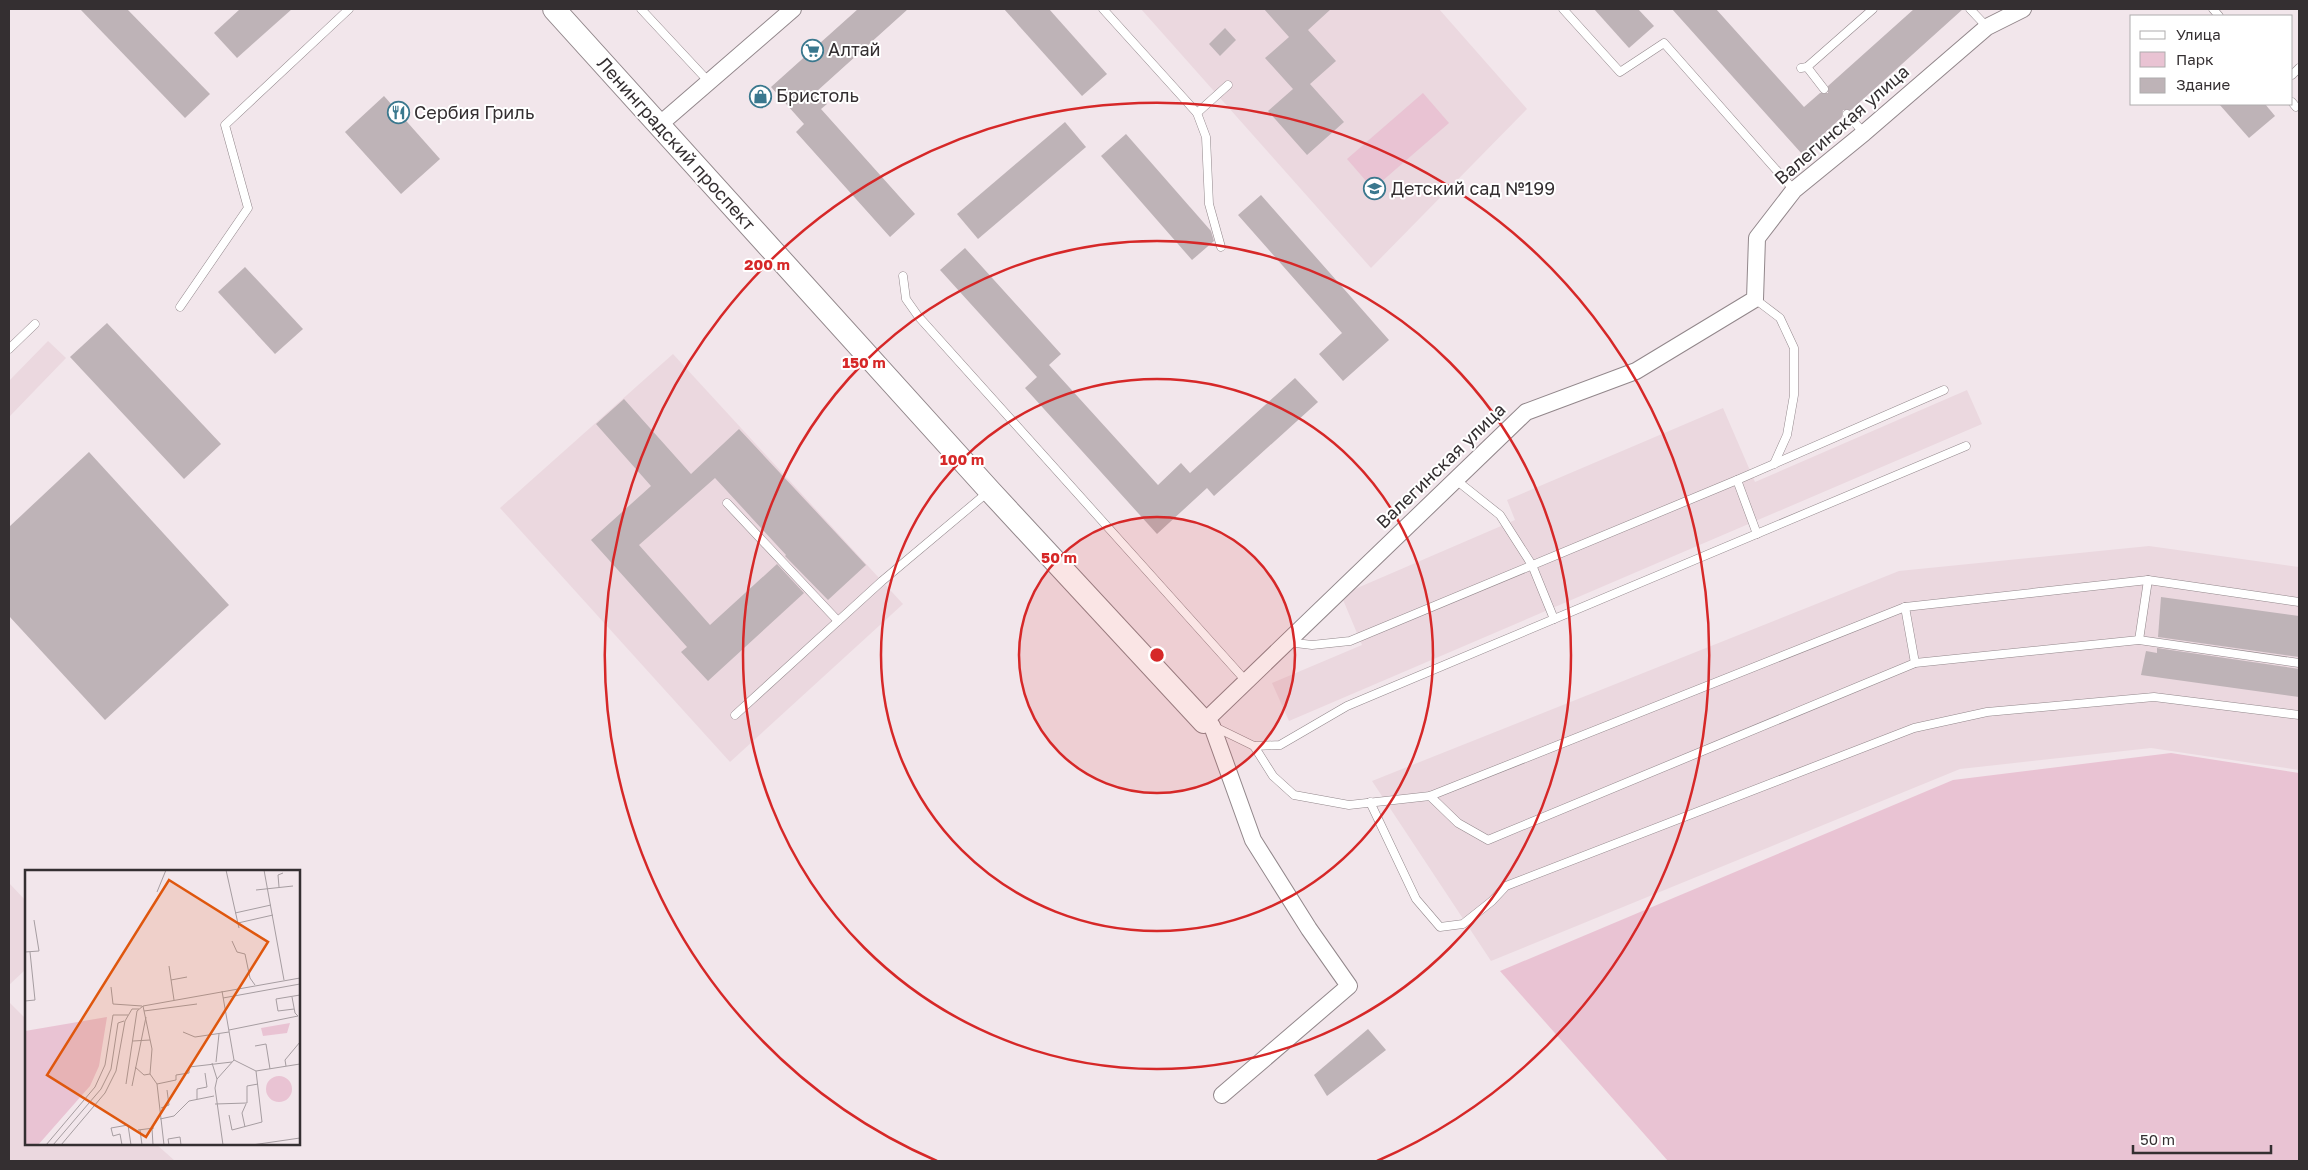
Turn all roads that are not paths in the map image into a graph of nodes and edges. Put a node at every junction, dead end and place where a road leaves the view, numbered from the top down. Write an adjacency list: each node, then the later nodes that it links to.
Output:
1 (349, 9): 22 (lane)
2 (554, 9): 16 (street, Ленинградский проспект)
3 (642, 9): 11 (lane)
4 (793, 9): 11 (street)
5 (1103, 9): 14 (lane)
6 (1563, 9): 18 (lane)
7 (1873, 9): 13 (lane)
8 (1970, 9): 10 (lane)
9 (2022, 9): 10 (street, Валегинская улица)
10 (1987, 27): 17 (street, Валегинская улица)
11 (709, 82): 16 (street)
12 (1228, 85): 14 (lane)
13 (1824, 89)
14 (1197, 113): 19 (lane)
15 (1847, 114): 17 (lane)
16 (659, 125): 30 (street, Ленинградский проспект)
17 (1864, 133): 18 (street, Валегинская улица)
18 (1794, 190): 21 (street, Валегинская улица)
19 (1221, 247)
20 (903, 276): 43 (lane)
21 (1755, 299): 27 (lane); 28 (street, Валегинская улица)
22 (180, 307)
23 (35, 324): 24 (lane)
24 (9, 349)
25 (1944, 390): 27 (lane)
26 (1966, 446): 32 (lane)
27 (1774, 464): 29 (lane)
28 (1456, 480): 33 (lane); 40 (street, Валегинская улица)
29 (1736, 480): 32 (lane); 33 (lane)
30 (990, 491): 38 (lane); 46 (street, Ленинградский проспект)
31 (727, 503): 38 (lane)
32 (1757, 534): 37 (lane)
33 (1532, 565): 37 (lane); 40 (lane)
34 (2148, 580): 35 (lane); 36 (lane); 39 (lane)
35 (2299, 602)
36 (1905, 608): 41 (lane); 48 (lane)
37 (1554, 619): 47 (lane)
38 (838, 621): 44 (lane)
39 (2139, 640): 41 (lane); 42 (lane)
40 (1287, 642): 43 (street, Валегинская улица)
41 (1915, 663): 48 (lane)
42 (2299, 663)
43 (1246, 681): 46 (street, Валегинская улица)
44 (735, 715)
45 (2299, 715): 49 (lane)
46 (1208, 724): 47 (lane); 50 (street)
47 (1254, 746): 49 (lane)
48 (1430, 796): 49 (lane)
49 (1370, 802)
50 (1222, 1095)

